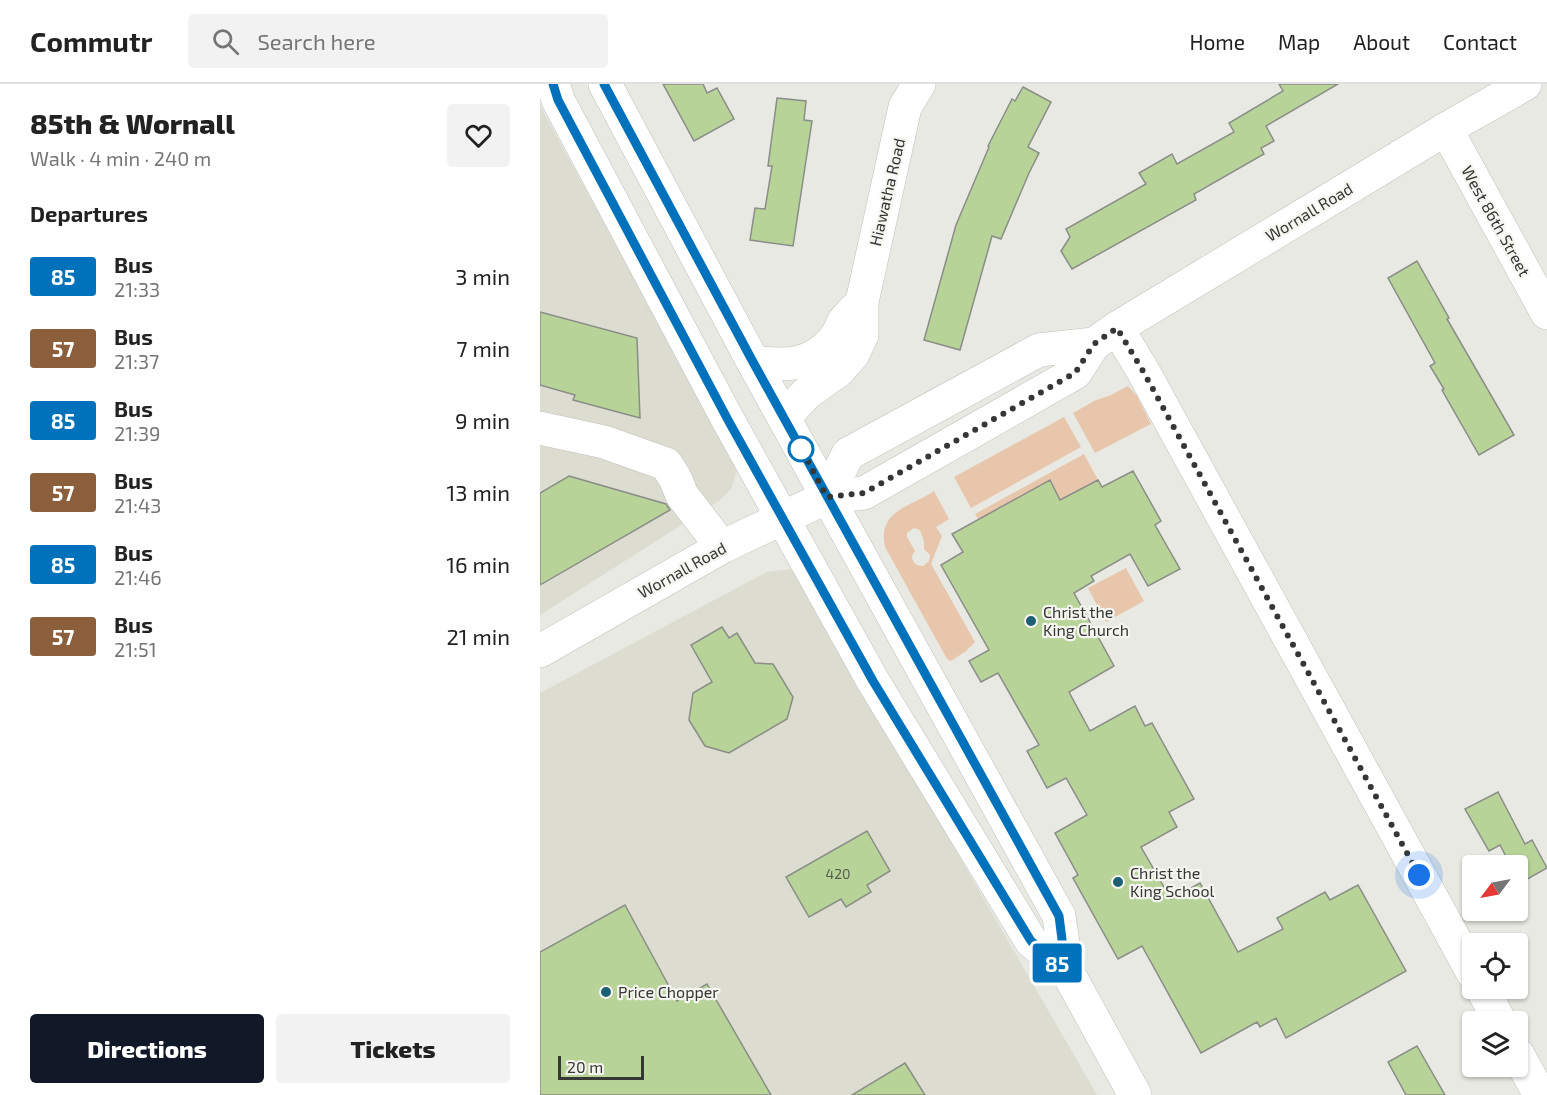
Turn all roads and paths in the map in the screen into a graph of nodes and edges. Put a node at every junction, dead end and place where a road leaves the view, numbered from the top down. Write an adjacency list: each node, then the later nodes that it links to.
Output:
1 (553, 84): 13 (main road)
2 (604, 84): 9 (main road)
3 (1525, 84): 5 (main road, Wornall Road)
4 (907, 92): 6 (main road, Hiawatha Road)
5 (1446, 129): 7 (main road, West 86th Street); 8 (main road, Wornall Road)
6 (862, 302): 9 (main road, Hiawatha Road); 10 (main road, Hiawatha Road)
7 (1547, 313)
8 (1106, 336): 12 (main road, Wornall Road); 16 (main road)
9 (753, 362): 10 (main road)
10 (784, 417): 12 (main road)
11 (540, 428): 14 (main road)
12 (827, 497): 13 (main road, Wornall Road); 17 (main road)
13 (783, 517): 14 (main road, Wornall Road); 17 (main road)
14 (722, 547): 15 (main road, Wornall Road)
15 (540, 651)
16 (1462, 953)
17 (1066, 971): 19 (main road)
18 (1528, 1073): 20 (main road)
19 (1135, 1095)
20 (1540, 1095)

